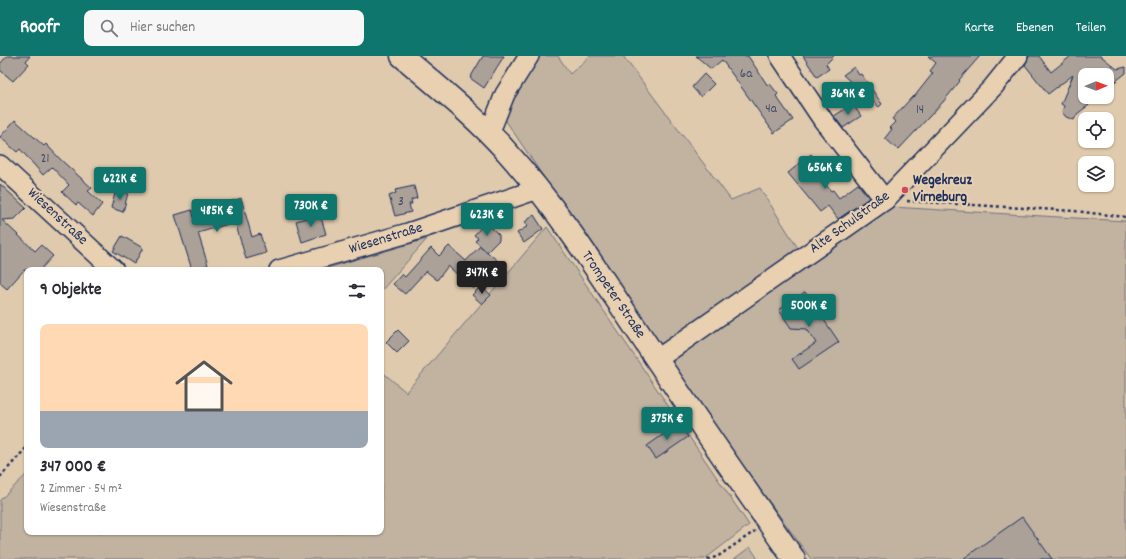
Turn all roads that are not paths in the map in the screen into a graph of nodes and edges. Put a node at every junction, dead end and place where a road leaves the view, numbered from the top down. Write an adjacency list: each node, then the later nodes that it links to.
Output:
1 (529, 56): 5 (street)
2 (780, 56): 8 (street)
3 (1018, 56): 8 (street, Alte Schulstraße)
4 (412, 59): 5 (main road, Trompeter Straße)
5 (489, 134): 7 (main road, Trompeter Straße)
6 (0, 164): 9 (street, Wiesenstraße)
7 (538, 189): 10 (street, Wiesenstraße); 11 (main road, Trompeter Straße)
8 (885, 200): 11 (street, Alte Schulstraße)
9 (111, 267)
10 (289, 267)
11 (656, 360): 12 (main road, Trompeter Straße)
12 (794, 559)

